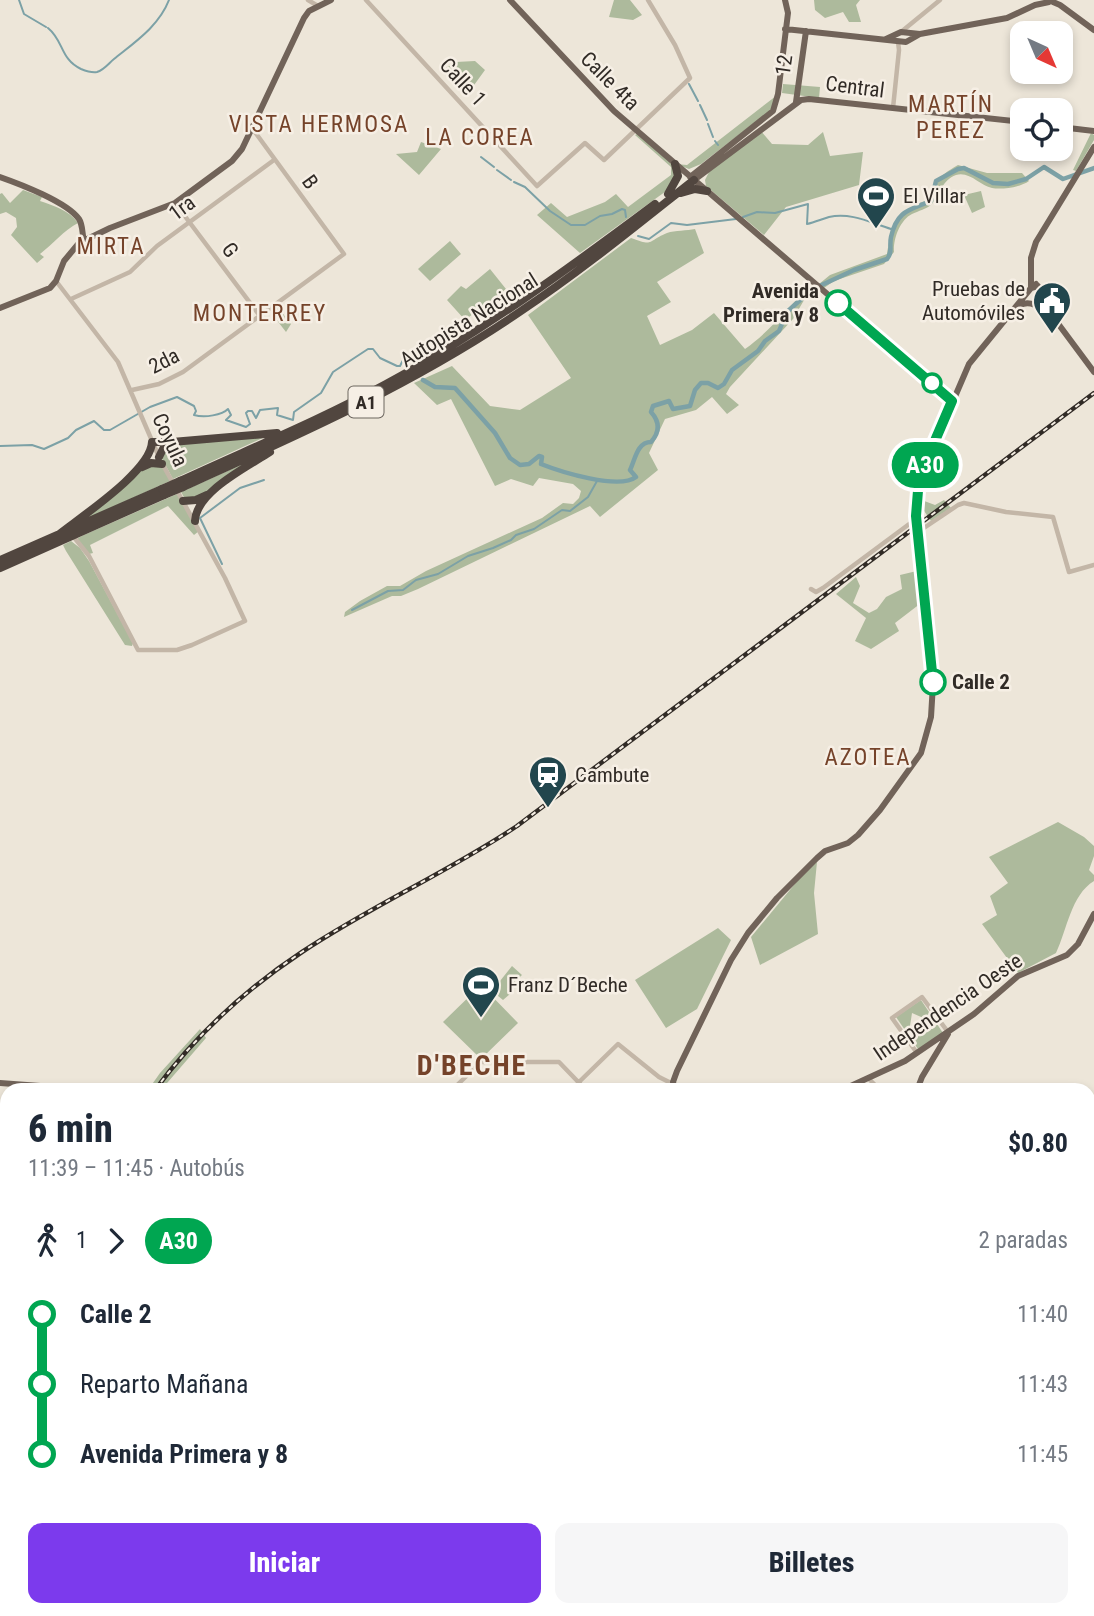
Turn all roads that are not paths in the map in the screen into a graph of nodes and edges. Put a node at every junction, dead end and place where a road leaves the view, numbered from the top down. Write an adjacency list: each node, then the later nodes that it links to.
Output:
1 (308, 0): 10 (street)
2 (331, 0): 10 (main road)
3 (366, 0): 23 (street, Calle 1)
4 (509, 0): 23 (main road, Calle 4ta)
5 (648, 0): 23 (street)
6 (785, 0): 11 (main road)
7 (940, 0): 14 (street)
8 (1054, 1): 9 (main road); 12 (main road)
9 (1037, 3): 14 (main road)
10 (318, 6): 21 (main road)
11 (785, 29): 13 (main road); 28 (main road, Autopista Nacional / A1)
12 (1094, 30)
13 (806, 31): 15 (main road); 18 (main road, 12)
14 (910, 32): 15 (main road); 15 (street); 16 (street)
15 (899, 36): 16 (street)
16 (899, 50): 19 (street)
17 (809, 99): 18 (main road, Autopista Nacional / A1); 19 (main road, Central)
18 (794, 104): 28 (main road, Autopista Nacional / A1)
19 (893, 109): 20 (main road, Central)
20 (1010, 121)
21 (252, 128): 26 (street, B); 33 (main road)
22 (1073, 129): 24 (main road)
23 (635, 130): 27 (main road, Calle 4ta)
24 (1094, 131)
25 (1094, 147): 38 (main road)
26 (274, 160): 34 (street, 1ra); 36 (street, B)
27 (675, 164): 28 (main road); 30 (main road, Calle 4ta); 32 (highway)
28 (710, 165): 30 (main road, Autopista Nacional / A1); 31 (main road)
29 (0, 177): 35 (main road)
30 (692, 178): 31 (main road, Calle 4ta); 32 (highway, Autopista Nacional / A1)
31 (707, 191): 32 (highway); 48 (main road, Calle 4ta)
32 (670, 195): 49 (highway, Autopista Nacional / A1)
33 (175, 203): 34 (street, G); 35 (main road)
34 (190, 222): 39 (street, 1ra); 44 (street, G)
35 (83, 236): 37 (main road)
36 (344, 254): 44 (street, 2da)
37 (56, 281): 39 (street, Coyula); 43 (main road)
38 (1033, 289): 40 (main road); 41 (main road); 42 (main road)
39 (71, 299): 47 (street, Coyula)
40 (1044, 300): 41 (main road); 45 (main road)
41 (1036, 305): 42 (main road); 46 (main road)
42 (1016, 307): 48 (main road)
43 (0, 308)
44 (260, 316): 47 (street, 2da)
45 (1094, 372)
46 (1094, 377)
47 (131, 390): 50 (street, Coyula)
48 (952, 401): 56 (main road)
49 (287, 436): 51 (highway); 54 (highway); 58 (highway, Autopista Nacional / A1, bridge)
50 (152, 442): 51 (highway); 52 (street, Coyula); 53 (highway)
51 (172, 442): 52 (highway)
52 (161, 460): 53 (highway); 55 (street, Coyula)
53 (141, 467): 58 (highway)
54 (208, 495): 55 (highway); 57 (highway)
55 (183, 501): 57 (street, Coyula)
56 (916, 519): 59 (main road); 63 (street)
57 (195, 521): 58 (street, Coyula)
58 (71, 531): 60 (highway); 62 (highway, Autopista Nacional / A1)
59 (918, 532): 61 (street); 71 (main road)
60 (0, 560)
61 (1094, 565)
62 (0, 568)
63 (811, 589)
64 (1094, 914): 65 (main road, Independencia Oeste)
65 (949, 1032): 66 (main road, Independencia Oeste); 66 (street); 74 (main road)
66 (917, 1053): 67 (main road, Independencia Oeste)
67 (869, 1079): 72 (main road, Independencia Oeste); 73 (street)
68 (459, 1083): 69 (street)
69 (578, 1083): 70 (street)
70 (668, 1083)
71 (673, 1083)
72 (860, 1083)
73 (873, 1083)
74 (920, 1083)

